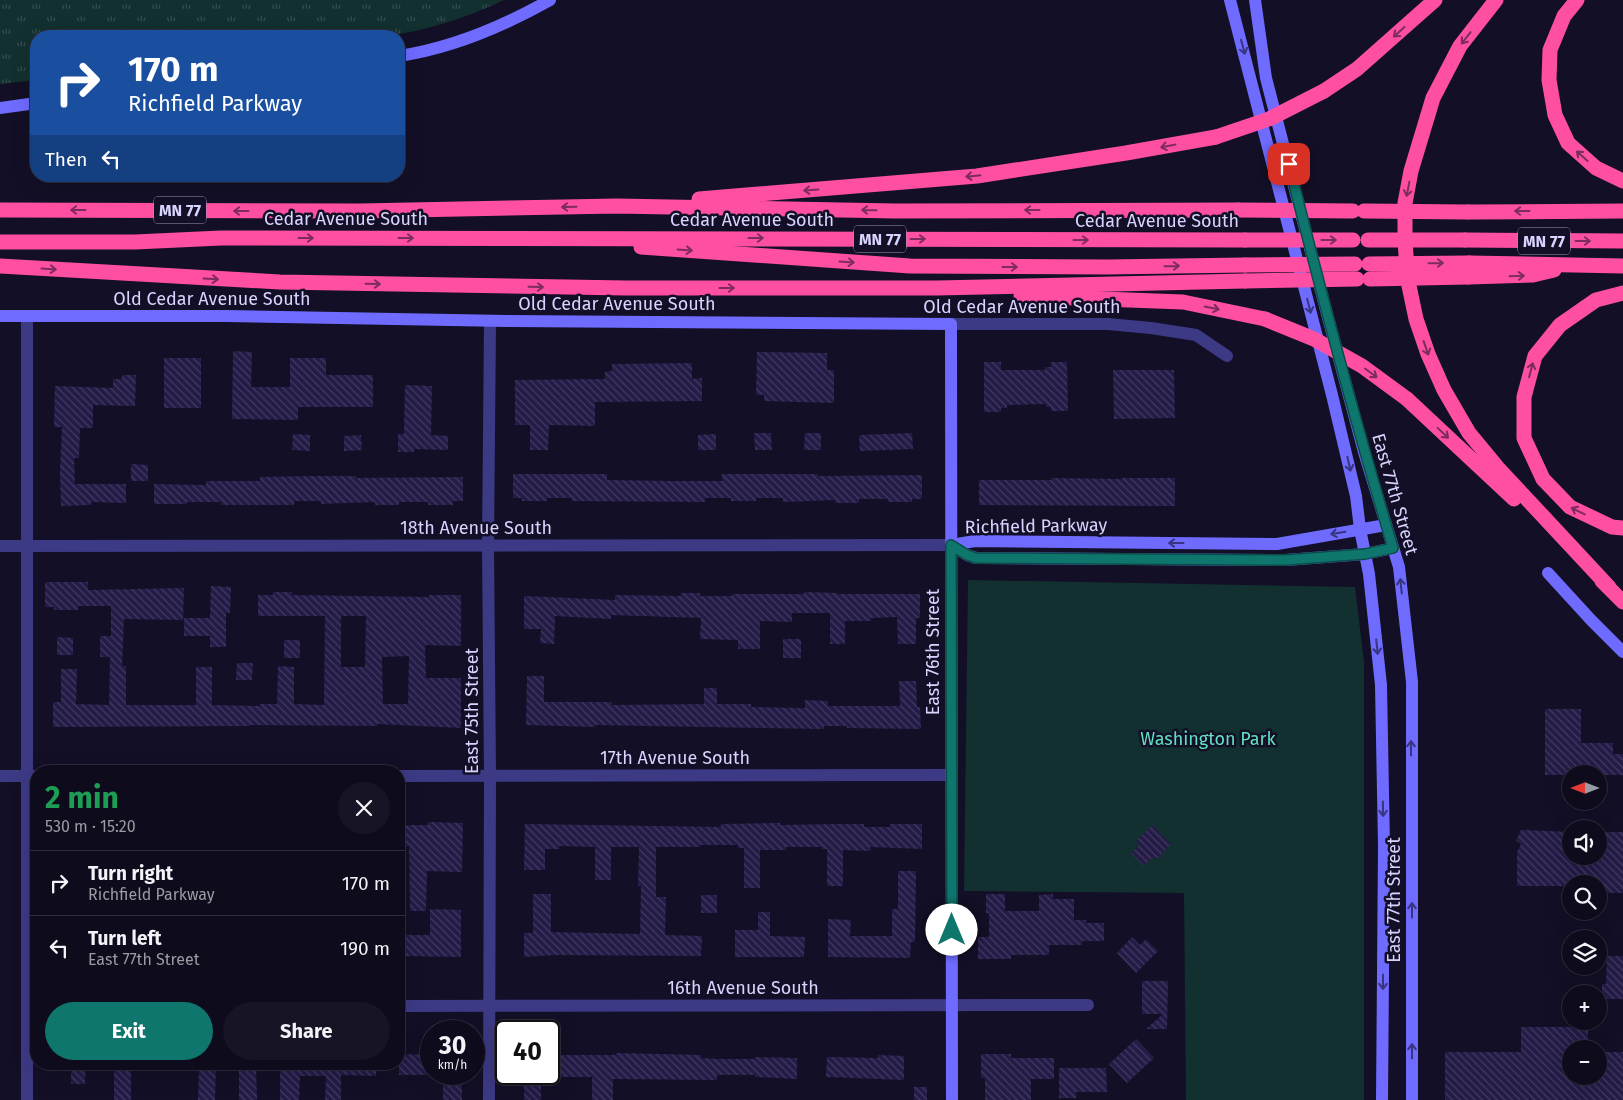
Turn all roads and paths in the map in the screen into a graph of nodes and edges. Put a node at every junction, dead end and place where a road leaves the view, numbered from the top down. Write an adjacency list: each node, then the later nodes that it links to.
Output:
1 (550, 0): 7 (street)
2 (1230, 0): 29 (street, East 77th Street, one-way to 29)
3 (1255, 0): 27 (street, East 77th Street)
4 (1435, 0): 11 (highway, one-way to 11, bridge)
5 (1496, 0): 37 (highway, one-way to 37)
6 (1577, 0): 10 (highway, one-way to 6)
7 (405, 55)
8 (30, 104): 9 (street)
9 (0, 108)
10 (1623, 180)
11 (618, 206): 12 (highway, Cedar Avenue South / MN 77, one-way to 12); 13 (highway, Cedar Avenue South / MN 77, one-way to 11, bridge)
12 (0, 210)
13 (1623, 211)
14 (514, 238): 15 (highway, Cedar Avenue South / MN 77, one-way to 15, bridge); 16 (highway, Cedar Avenue South / MN 77, one-way to 14); 19 (highway, one-way to 19, bridge)
15 (1623, 240)
16 (0, 242)
17 (0, 266): 20 (highway, one-way to 20)
18 (1623, 266): 19 (highway, one-way to 18, bridge)
19 (1363, 271): 20 (highway, bridge)
20 (937, 288): 37 (highway, one-way to 37, bridge)
21 (1623, 293): 28 (highway, one-way to 21)
22 (0, 316): 23 (street, Old Cedar Avenue South)
23 (27, 316): 24 (street, Old Cedar Avenue South); 32 (street)
24 (490, 321): 25 (street, Old Cedar Avenue South); 33 (street, East 75th Street)
25 (951, 324): 26 (street, Old Cedar Avenue South); 30 (street, East 76th Street)
26 (1227, 356)
27 (1386, 525): 29 (street, Richfield Parkway); 34 (street, East 77th Street)
28 (1623, 528)
29 (1360, 529): 30 (street, Richfield Parkway, one-way to 30); 35 (street, East 77th Street)
30 (951, 545): 33 (street, 18th Avenue South); 35 (street, Richfield Parkway); 41 (street, East 76th Street)
31 (0, 546): 32 (street, 18th Avenue South)
32 (26, 546): 33 (street, 18th Avenue South); 40 (street)
33 (488, 546): 45 (street, East 75th Street)
34 (1393, 548): 35 (street, Richfield Parkway); 55 (street, East 77th Street, one-way to 34)
35 (1365, 554): 54 (street, East 77th Street, one-way to 54)
36 (1548, 573): 39 (street)
37 (1609, 587): 38 (highway)
38 (1623, 602)
39 (1623, 652)
40 (32, 765)
41 (952, 775): 45 (street, 17th Avenue South); 46 (street, East 76th Street)
42 (0, 776): 43 (street)
43 (30, 776)
44 (405, 776): 45 (street, 17th Avenue South)
45 (490, 776): 49 (street, East 75th Street)
46 (952, 1005): 47 (street, 16th Avenue South); 49 (street, 16th Avenue South); 53 (street, East 76th Street)
47 (1088, 1005)
48 (405, 1006): 49 (street, 16th Avenue South)
49 (488, 1006): 52 (street, East 75th Street)
50 (30, 1029): 51 (street)
51 (27, 1100)
52 (488, 1100)
53 (952, 1100)
54 (1382, 1100)
55 (1412, 1100)

